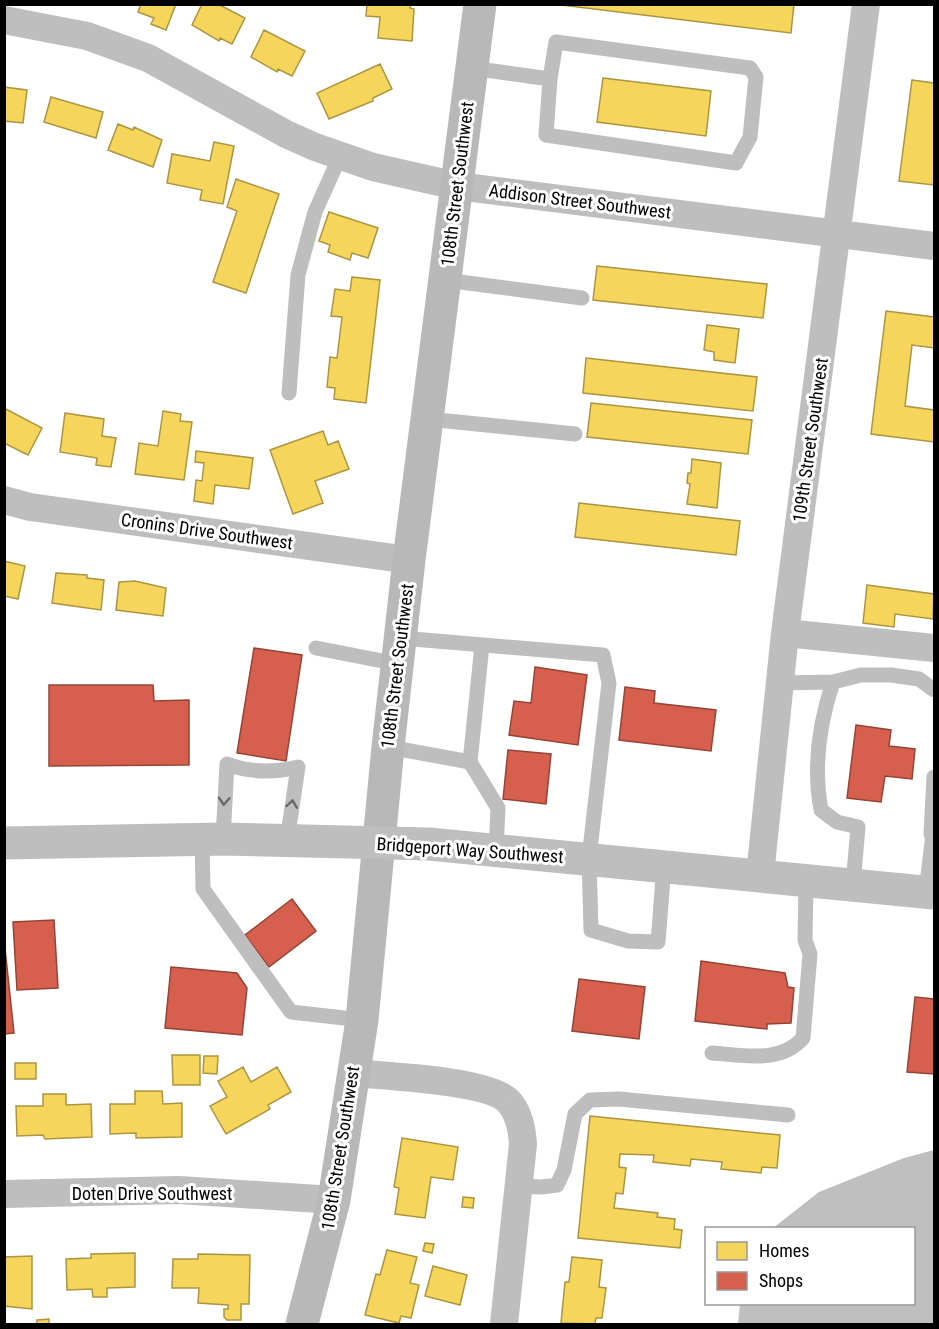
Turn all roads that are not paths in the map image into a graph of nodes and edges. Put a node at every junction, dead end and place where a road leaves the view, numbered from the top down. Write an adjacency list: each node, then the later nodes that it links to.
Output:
1 (480, 4): 4 (street, 108th Street Southwest)
2 (866, 4): 8 (street, 109th Street Southwest)
3 (4, 20): 6 (street, Addison Street Southwest)
4 (471, 68): 5 (lane); 7 (street, 108th Street Southwest)
5 (550, 79): 5 (lane)
6 (340, 156): 7 (street, Addison Street Southwest); 12 (lane)
7 (457, 186): 8 (street, Addison Street Southwest); 10 (street, 108th Street Southwest)
8 (838, 234): 9 (street, Addison Street Southwest); 17 (street, 109th Street Southwest)
9 (934, 246)
10 (445, 280): 11 (lane); 13 (street, 108th Street Southwest)
11 (582, 298)
12 (290, 393)
13 (428, 419): 14 (lane); 16 (street, 108th Street Southwest)
14 (576, 434)
15 (4, 500): 16 (street, Cronins Drive Southwest)
16 (409, 560): 21 (street, 108th Street Southwest)
17 (785, 633): 20 (street); 23 (street, 109th Street Southwest)
18 (482, 645): 21 (lane); 26 (lane); 34 (lane)
19 (316, 648): 21 (lane)
20 (934, 648)
21 (400, 651): 25 (street, 108th Street Southwest)
22 (833, 682): 23 (lane); 24 (lane); 38 (lane)
23 (780, 683): 36 (street, 109th Street Southwest)
24 (934, 690)
25 (388, 747): 26 (lane); 32 (street, 108th Street Southwest)
26 (470, 762): 33 (lane)
27 (934, 777): 28 (lane)
28 (933, 830): 39 (lane)
29 (212, 839): 30 (main road, Bridgeport Way Southwest); 30 (lane, one-way to 29); 31 (main road, Bridgeport Way Southwest); 40 (lane)
30 (287, 841): 32 (main road, Bridgeport Way Southwest)
31 (4, 843)
32 (379, 843): 33 (main road, Bridgeport Way Southwest); 40 (street, 108th Street Southwest)
33 (496, 850): 34 (main road, Bridgeport Way Southwest)
34 (589, 858): 35 (main road, Bridgeport Way Southwest); 35 (lane)
35 (664, 866): 36 (main road, Bridgeport Way Southwest)
36 (760, 876): 37 (main road, Bridgeport Way Southwest)
37 (806, 881): 38 (main road, Bridgeport Way Southwest); 41 (lane)
38 (853, 885): 39 (main road, Bridgeport Way Southwest)
39 (930, 892)
40 (362, 1020): 42 (street, 108th Street Southwest)
41 (712, 1053)
42 (352, 1072): 44 (street); 46 (street, 108th Street Southwest)
43 (788, 1115): 44 (lane)
44 (519, 1185): 48 (street)
45 (4, 1194): 46 (street, Doten Drive Southwest)
46 (334, 1200): 47 (street, 108th Street Southwest)
47 (302, 1324)
48 (504, 1324)

